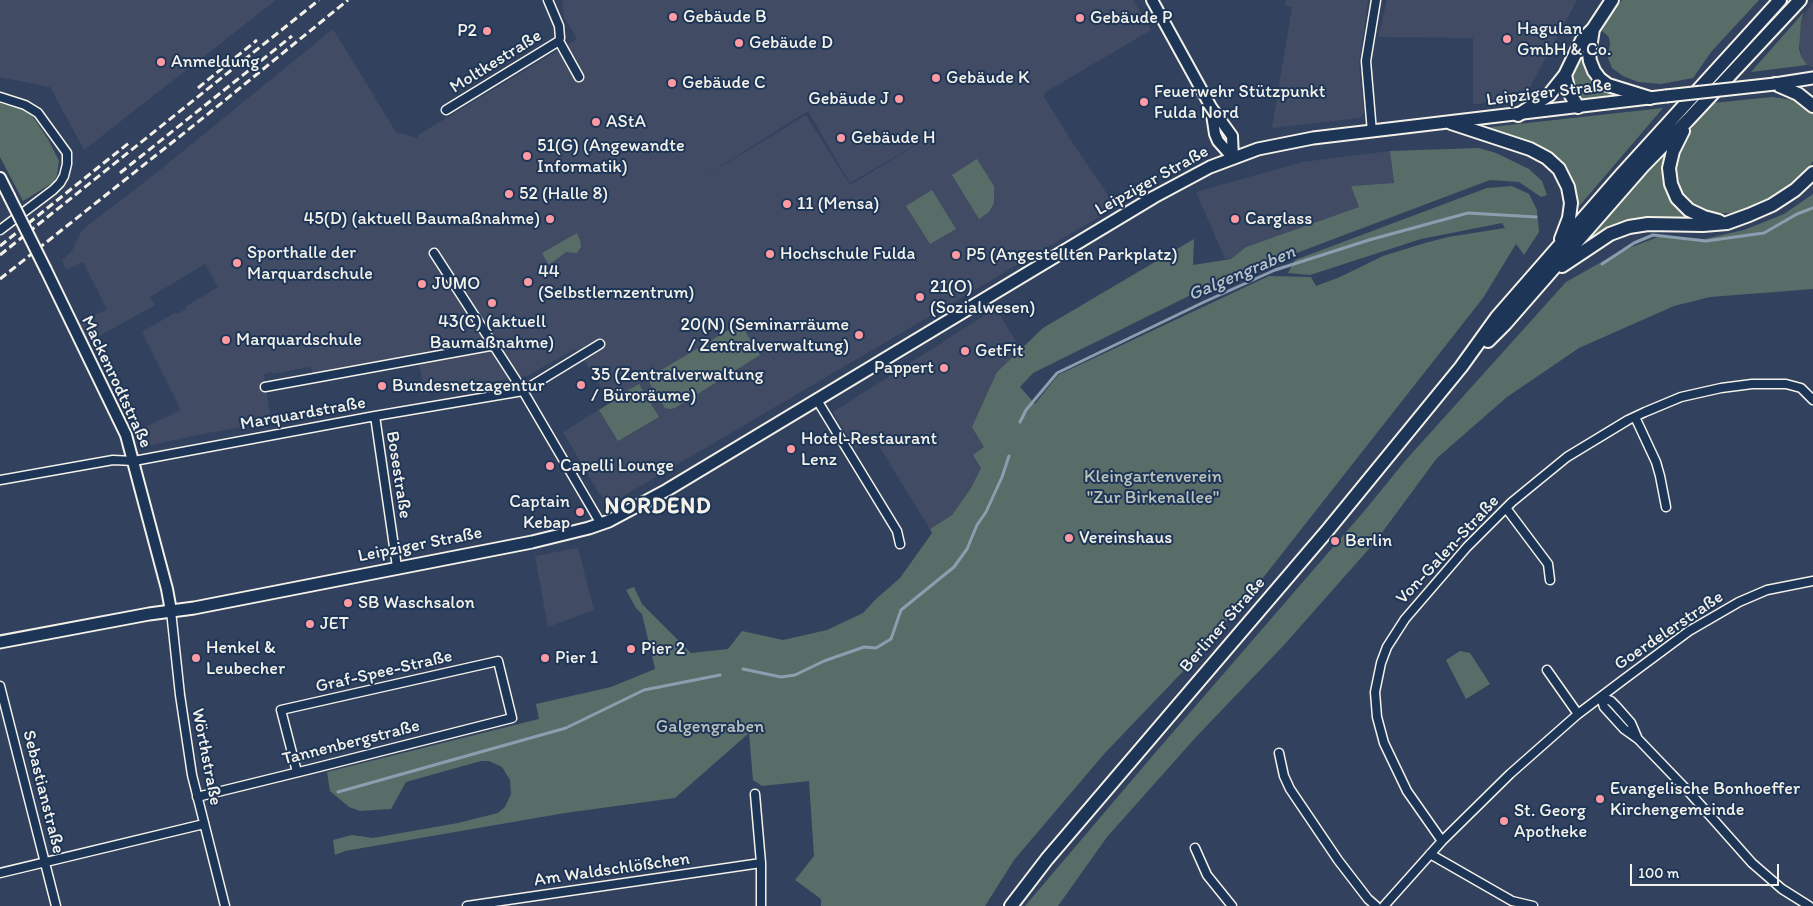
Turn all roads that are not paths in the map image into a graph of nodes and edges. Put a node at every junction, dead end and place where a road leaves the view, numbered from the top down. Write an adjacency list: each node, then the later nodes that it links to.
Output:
1 (548, 0): 9 (street)
2 (1152, 0): 18 (street)
3 (1376, 0): 24 (street)
4 (1612, 0): 10 (highway)
5 (1769, 0): 8 (highway)
6 (1780, 0): 8 (highway)
7 (1800, 0): 22 (highway)
8 (1756, 26): 30 (highway)
9 (559, 40): 12 (street); 20 (street, Moltkestraße)
10 (1586, 42): 11 (highway); 16 (highway)
11 (1565, 75): 19 (highway); 21 (highway)
12 (580, 77)
13 (1813, 78): 14 (main road, Leipziger Straße)
14 (1781, 83): 16 (main road, Leipziger Straße, bridge); 17 (highway)
15 (0, 97): 29 (street)
16 (1650, 98): 19 (main road, Leipziger Straße)
17 (1813, 106)
18 (1211, 107): 25 (street); 25 (street)
19 (1578, 107): 21 (main road, Leipziger Straße)
20 (446, 110)
21 (1518, 115): 23 (main road, Leipziger Straße)
22 (1688, 120): 28 (highway); 32 (highway)
23 (1451, 123): 24 (main road, Leipziger Straße); 30 (highway)
24 (1372, 132): 25 (main road, Leipziger Straße)
25 (1232, 158): 38 (main road, Leipziger Straße)
26 (1813, 173): 28 (highway)
27 (0, 178): 42 (street, Mackenrodtstraße, bridge)
28 (1727, 222): 32 (highway)
29 (0, 230)
30 (1558, 247): 35 (highway)
31 (434, 253): 34 (street)
32 (1548, 276): 35 (highway)
33 (600, 344): 37 (street, Marquardstraße)
34 (495, 347): 36 (street); 37 (street)
35 (1461, 368): 73 (highway, Berliner Straße)
36 (265, 387)
37 (523, 391): 40 (street, Marquardstraße); 46 (street)
38 (817, 400): 46 (main road, Leipziger Straße); 47 (street)
39 (1813, 400): 41 (street, Von-Galen-Straße)
40 (375, 416): 42 (street, Marquardstraße); 48 (street, Bosestraße)
41 (1635, 417): 44 (street); 45 (street, Von-Galen-Straße)
42 (134, 461): 43 (street, Marquardstraße); 51 (street, Mackenrodtstraße)
43 (0, 480)
44 (1666, 507)
45 (1506, 508): 49 (street); 63 (street, Von-Galen-Straße)
46 (601, 524): 48 (main road, Leipziger Straße)
47 (900, 544)
48 (397, 567): 51 (main road, Leipziger Straße)
49 (1550, 580)
50 (1813, 581): 55 (street, Goerdelerstraße)
51 (171, 611): 52 (main road, Leipziger Straße); 61 (street, Wörthstraße)
52 (0, 642)
53 (1547, 670): 56 (street)
54 (0, 686): 66 (street, Sebastianstraße)
55 (1601, 696): 56 (street, Goerdelerstraße); 78 (street)
56 (1578, 714): 63 (street, Goerdelerstraße)
57 (512, 718): 59 (street, Tannenbergstraße); 59 (street, Graf-Spee-Straße)
58 (1279, 753): 75 (street)
59 (297, 772): 61 (street, Tannenbergstraße)
60 (755, 794): 67 (street)
61 (197, 797): 62 (street, Wörthstraße)
62 (204, 824): 66 (street); 70 (street, Wörthstraße)
63 (1442, 841): 65 (street, Goerdelerstraße)
64 (1195, 848): 74 (street)
65 (1430, 854): 76 (street, Goerdelerstraße); 77 (street)
66 (45, 863): 68 (street); 69 (street, Sebastianstraße)
67 (761, 863): 71 (street, Am Waldschlößchen); 72 (street)
68 (0, 873)
69 (56, 906)
70 (225, 906)
71 (467, 906)
72 (761, 906)
73 (1011, 906)
74 (1232, 906)
75 (1376, 906)
76 (1384, 906)
77 (1533, 906)
78 (1809, 906)

